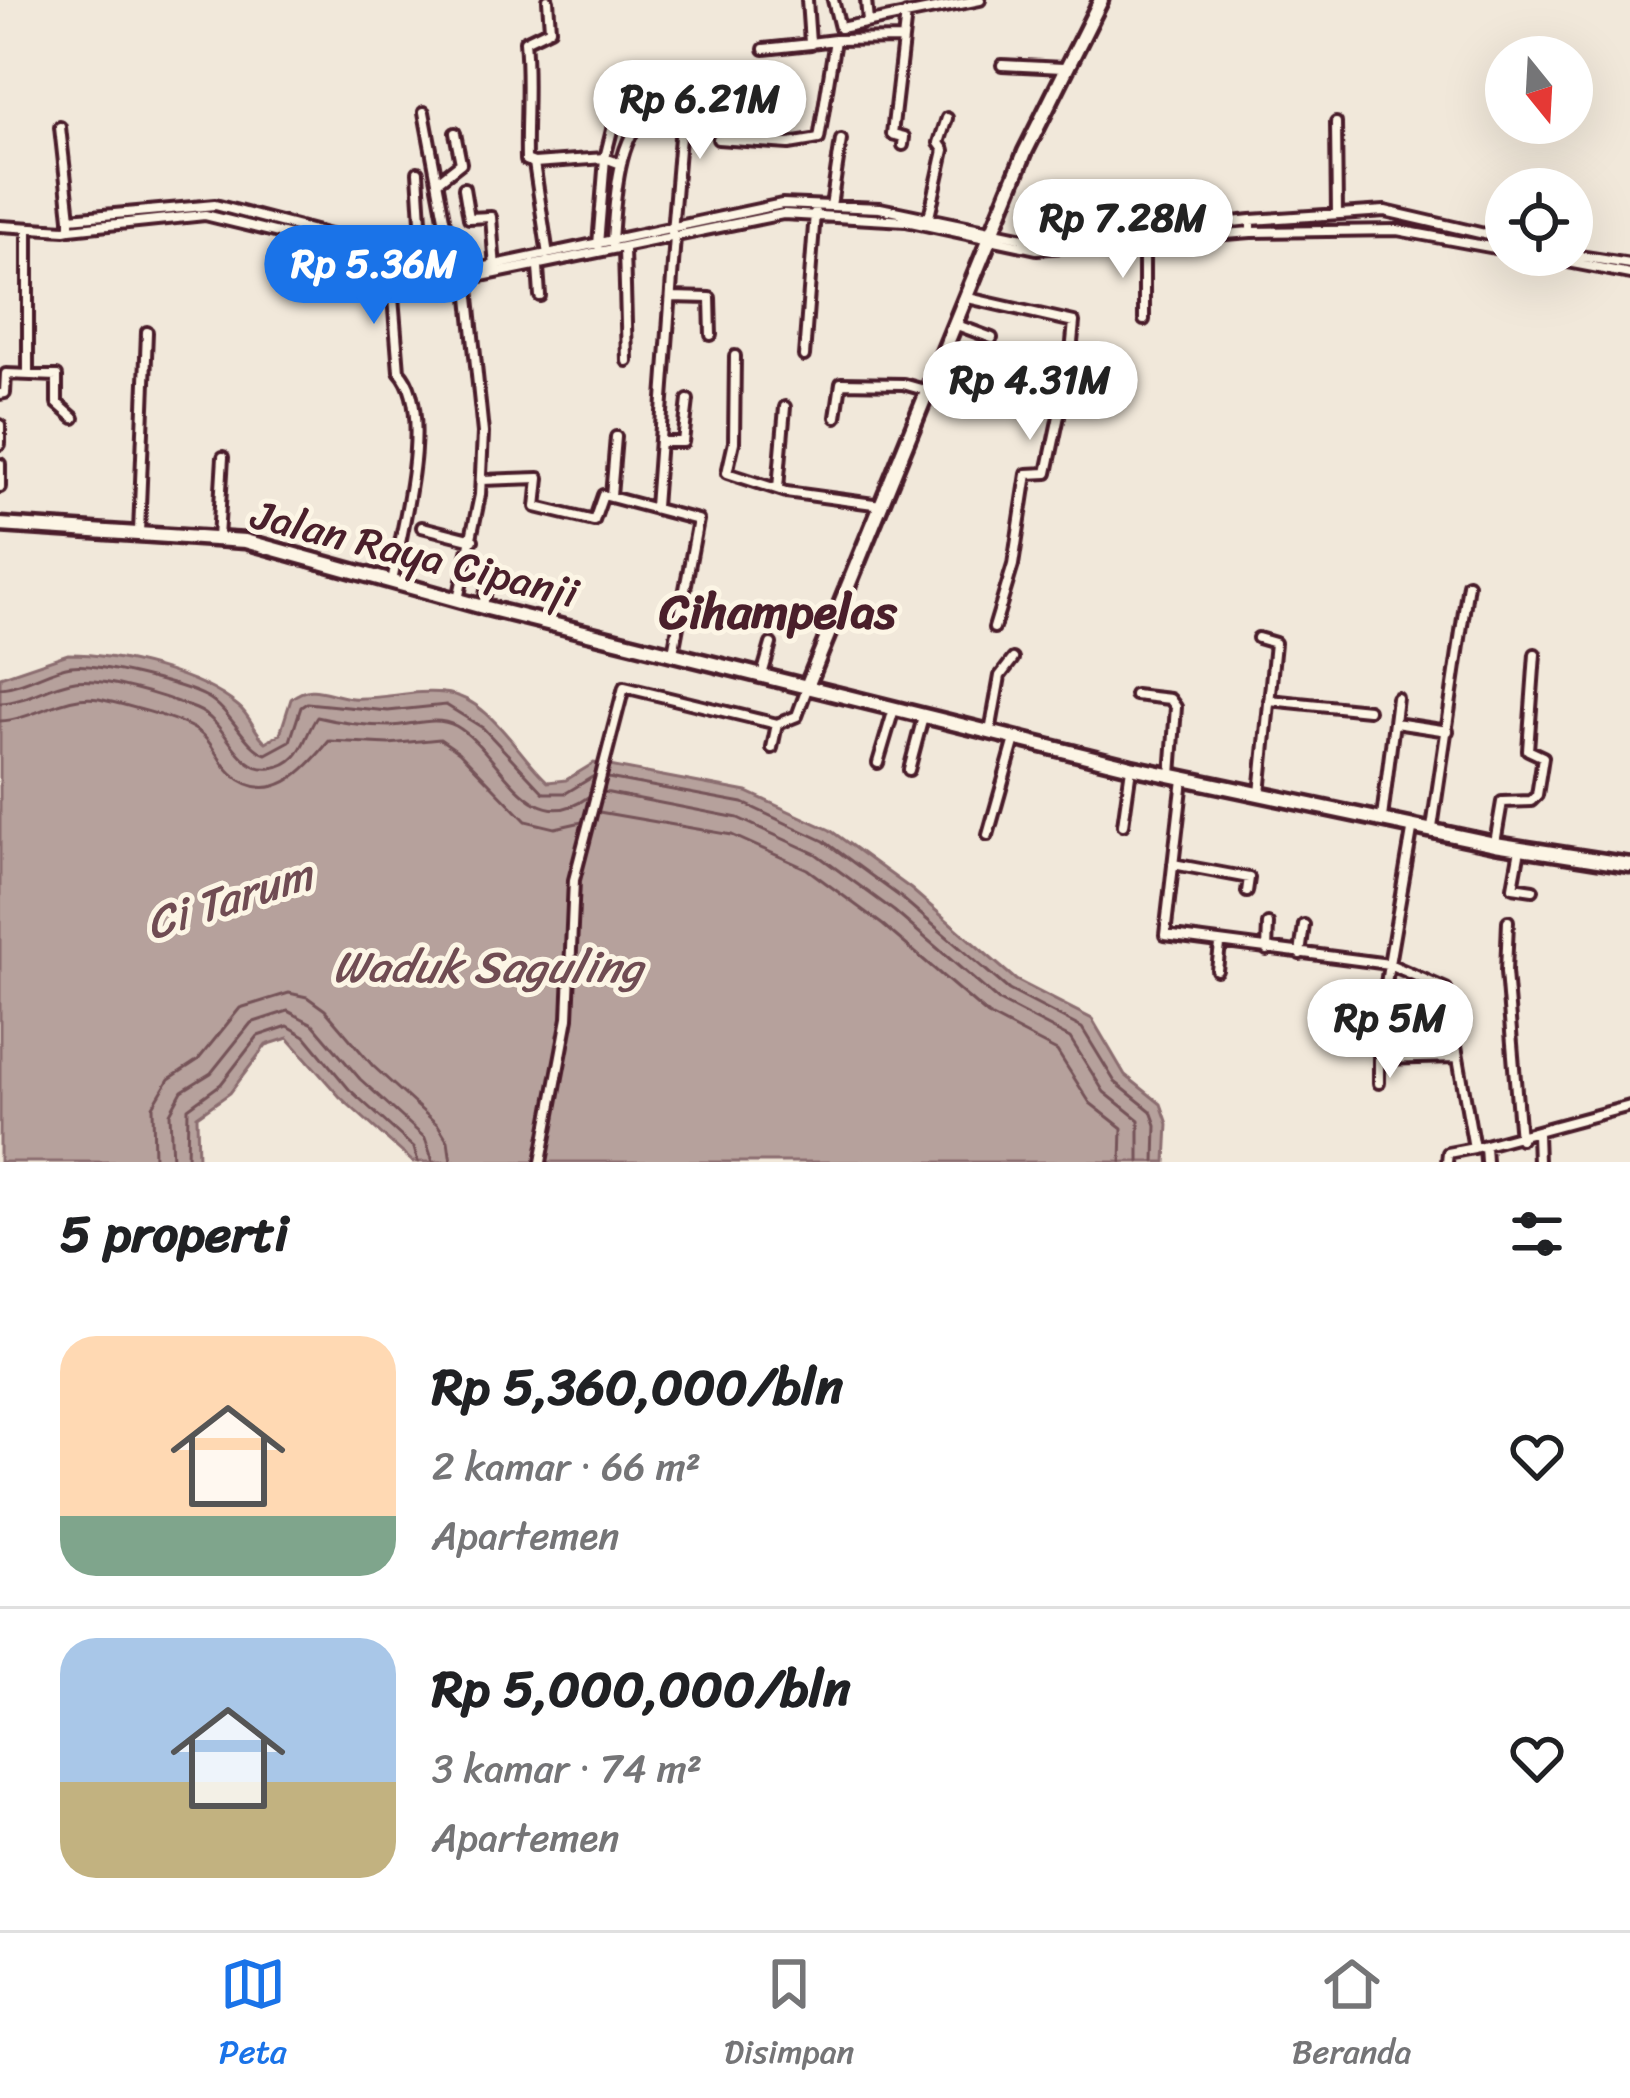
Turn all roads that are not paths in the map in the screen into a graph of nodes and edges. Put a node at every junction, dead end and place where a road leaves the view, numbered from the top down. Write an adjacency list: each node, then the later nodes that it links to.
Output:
1 (548, 0): 29 (street)
2 (807, 0): 11 (street)
3 (833, 0): 8 (street)
4 (866, 0): 8 (street)
5 (975, 0): 7 (street)
6 (1100, 0): 14 (main road)
7 (906, 14): 8 (street); 9 (street)
8 (868, 22)
9 (903, 39): 10 (street); 27 (street)
10 (836, 40): 11 (street); 26 (street)
11 (811, 44): 12 (street)
12 (764, 50)
13 (1002, 65): 14 (street)
14 (1063, 68): 49 (main road)
15 (650, 75): 30 (street)
16 (692, 80): 46 (street)
17 (762, 98): 26 (street)
18 (424, 112): 32 (street)
19 (615, 118): 28 (street)
20 (947, 118): 41 (street)
21 (1336, 123): 38 (street)
22 (60, 127): 42 (street)
23 (455, 133): 32 (street)
24 (718, 139): 26 (street)
25 (842, 140): 36 (street)
26 (757, 142)
27 (903, 145)
28 (605, 158): 29 (street); 30 (street); 52 (street)
29 (534, 163): 55 (street)
30 (621, 164): 50 (street)
31 (418, 172): 35 (street)
32 (438, 181): 34 (street)
33 (464, 188): 63 (street)
34 (443, 202): 35 (street); 60 (street)
35 (423, 206): 56 (street)
36 (831, 206): 37 (street); 40 (street)
37 (782, 209): 39 (street); 46 (street)
38 (1337, 212): 44 (street); 48 (street)
39 (815, 213): 40 (street); 76 (street)
40 (879, 213): 41 (street); 49 (street)
41 (929, 217): 49 (street)
42 (70, 223): 45 (street); 56 (street); 58 (street)
43 (0, 226): 45 (street)
44 (1251, 226): 47 (street); 53 (street)
45 (28, 230): 78 (street)
46 (673, 233): 50 (street); 54 (street); 68 (street)
47 (1176, 233): 49 (street); 51 (street)
48 (1485, 233)
49 (991, 235): 51 (street); 69 (main road)
50 (612, 242): 52 (street)
51 (1144, 242): 70 (street)
52 (598, 245): 55 (street)
53 (1485, 246)
54 (624, 248): 61 (street); 77 (street)
55 (548, 255): 63 (street)
56 (427, 258): 60 (street); 64 (street)
57 (1593, 258): 59 (street)
58 (390, 260): 64 (street); 103 (street)
59 (1630, 264)
60 (453, 266): 66 (street)
61 (538, 267): 66 (street); 67 (street)
62 (1593, 267): 65 (street)
63 (495, 268): 66 (street)
64 (424, 270): 66 (street)
65 (1630, 274)
66 (467, 275): 91 (street)
67 (540, 296)
68 (671, 297): 73 (street); 87 (street)
69 (968, 298): 71 (main road); 107 (street)
70 (1144, 320)
71 (957, 325): 74 (street); 79 (main road)
72 (147, 332): 99 (street)
73 (711, 335)
74 (992, 338)
75 (735, 356): 93 (street)
76 (803, 356)
77 (627, 361)
78 (28, 375): 80 (street); 84 (street)
79 (930, 392): 83 (street); 95 (main road)
80 (0, 394)
81 (688, 400): 87 (street)
82 (785, 407): 93 (street)
83 (836, 417)
84 (74, 418)
85 (0, 425): 88 (street)
86 (616, 437): 94 (street)
87 (662, 442): 96 (street)
88 (0, 445)
89 (224, 458): 100 (street)
90 (0, 464): 92 (street)
91 (482, 480): 94 (street); 101 (street)
92 (0, 487)
93 (778, 488): 95 (street)
94 (611, 496): 96 (street)
95 (882, 506): 114 (main road)
96 (655, 507): 110 (street)
97 (0, 525): 99 (main road, Jalan Raya Cipanji)
98 (422, 527): 101 (street)
99 (139, 532): 100 (main road, Jalan Raya Cipanji)
100 (218, 538): 103 (main road, Jalan Raya Cipanji)
101 (473, 540): 105 (street)
102 (488, 580): 106 (street)
103 (392, 584): 105 (main road, Jalan Raya Cipanji)
104 (1468, 584): 123 (street)
105 (458, 601): 106 (main road, Jalan Raya Cipanji)
106 (483, 608): 110 (main road, Jalan Raya Cipanji)
107 (994, 628)
108 (1258, 638): 117 (street)
109 (771, 644): 113 (street)
110 (673, 653): 113 (main road, Jalan Raya Cipanji)
111 (1535, 654): 137 (street)
112 (1013, 658): 124 (street)
113 (762, 675): 114 (main road, Jalan Raya Cipanji)
114 (808, 684): 118 (main road, Jalan Raya Cipanji); 122 (street)
115 (1135, 695): 130 (street)
116 (1397, 698): 121 (street)
117 (1269, 700): 119 (street); 131 (street)
118 (894, 709): 120 (main road, Jalan Raya Cipanji); 127 (street)
119 (1368, 710)
120 (923, 716): 124 (main road, Jalan Raya Cipanji); 129 (street)
121 (1394, 722): 123 (street); 132 (street)
122 (777, 724): 126 (street); 160 (street)
123 (1448, 731): 135 (street)
124 (989, 733): 125 (main road, Jalan Raya Cipanji)
125 (1015, 739): 128 (main road, Jalan Raya Cipanji); 136 (street)
126 (772, 748)
127 (878, 763)
128 (1131, 766): 130 (main road, Jalan Raya Cipanji); 134 (street)
129 (909, 770)
130 (1177, 777): 131 (main road, Jalan Raya Cipanji); 139 (street)
131 (1260, 794): 132 (main road, Jalan Raya Cipanji)
132 (1382, 818): 133 (main road, Jalan Raya Cipanji)
133 (1413, 824): 135 (main road, Jalan Raya Cipanji); 149 (street)
134 (1123, 825)
135 (1432, 828): 137 (main road, Jalan Raya Cipanji)
136 (988, 836)
137 (1495, 844): 138 (main road, Jalan Raya Cipanji)
138 (1520, 849): 140 (main road, Jalan Raya Cipanji); 141 (street)
139 (1173, 864): 142 (street); 146 (street)
140 (1630, 865)
141 (1533, 890)
142 (1247, 892)
143 (1508, 921): 158 (street)
144 (1268, 924): 147 (street)
145 (1304, 925): 148 (street)
146 (1220, 945): 147 (street); 150 (street)
147 (1267, 950): 148 (street)
148 (1300, 954): 149 (street)
149 (1389, 964): 151 (street); 153 (street)
150 (1217, 970)
151 (1381, 1016)
152 (1380, 1038): 154 (street)
153 (1457, 1058): 154 (street); 159 (street)
154 (1379, 1059): 155 (street)
155 (1379, 1083)
156 (1630, 1106): 157 (street)
157 (1537, 1134): 158 (street); 163 (street)
158 (1520, 1139): 159 (street)
159 (1480, 1147): 161 (street); 162 (street)
160 (541, 1162)
161 (1447, 1162)
162 (1486, 1162)
163 (1538, 1162)

